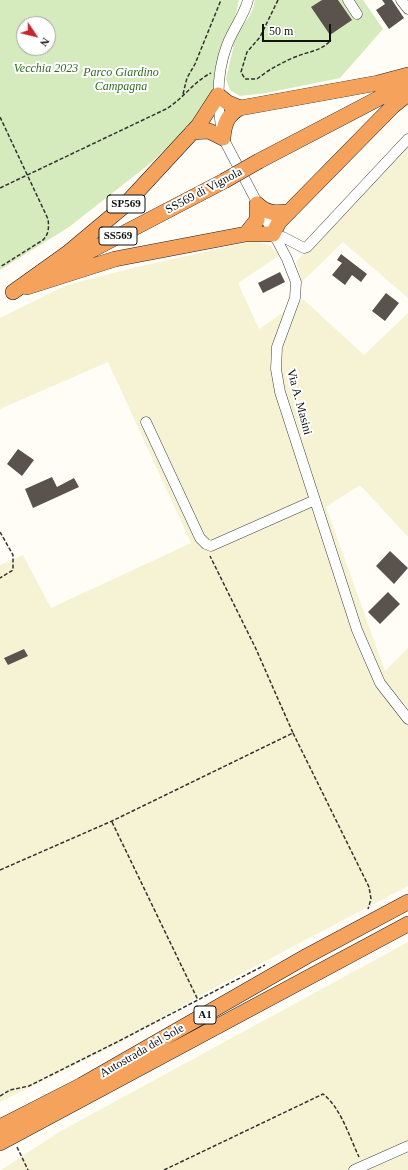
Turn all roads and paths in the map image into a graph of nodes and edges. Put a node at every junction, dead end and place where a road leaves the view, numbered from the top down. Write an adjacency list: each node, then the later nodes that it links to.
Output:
1 (221, 0): 14 (path)
2 (248, 0): 9 (street, Via A. Masini)
3 (278, 0): 8 (path)
4 (348, 0): 7 (street)
5 (401, 0): 6 (street)
6 (408, 9)
7 (357, 14)
8 (331, 40)
9 (222, 67): 13 (street, Via A. Masini); 14 (path)
10 (408, 75): 15 (highway)
11 (408, 83): 27 (highway, SS569 di Vignola / SS569, bridge)
12 (408, 94): 23 (highway)
13 (218, 95): 15 (highway); 17 (highway, SP569); 18 (street, Via A. Masini)
14 (182, 96): 20 (path)
15 (240, 108): 18 (highway)
16 (0, 117): 20 (path)
17 (192, 132): 18 (highway); 27 (highway, SP569)
18 (223, 138): 22 (street, Via A. Masini)
19 (408, 139): 25 (street)
20 (28, 175): 21 (path); 26 (path)
21 (0, 188)
22 (257, 204): 23 (highway); 24 (highway); 25 (street, Via A. Masini)
23 (289, 212): 25 (highway)
24 (246, 234): 25 (highway); 27 (highway)
25 (274, 236): 29 (street, Via A. Masini)
26 (0, 267)
27 (6, 295)
28 (146, 422): 31 (street)
29 (315, 500): 31 (street); 33 (street, Via A. Masini)
30 (0, 532): 32 (path)
31 (211, 546): 34 (path)
32 (0, 578)
33 (408, 719)
34 (293, 733): 35 (path); 38 (path)
35 (112, 821): 36 (path); 41 (path)
36 (0, 870)
37 (408, 902): 43 (highway, Autostrada del Sole / A1)
38 (368, 910)
39 (408, 924): 44 (highway, Autostrada del Sole / A1)
40 (266, 965): 41 (path)
41 (198, 1000): 42 (path)
42 (0, 1096)
43 (1, 1126)
44 (0, 1143)
45 (408, 1146): 47 (street)
46 (17, 1147): 48 (path)
47 (359, 1168): 49 (path)
48 (28, 1170)
49 (164, 1170)

